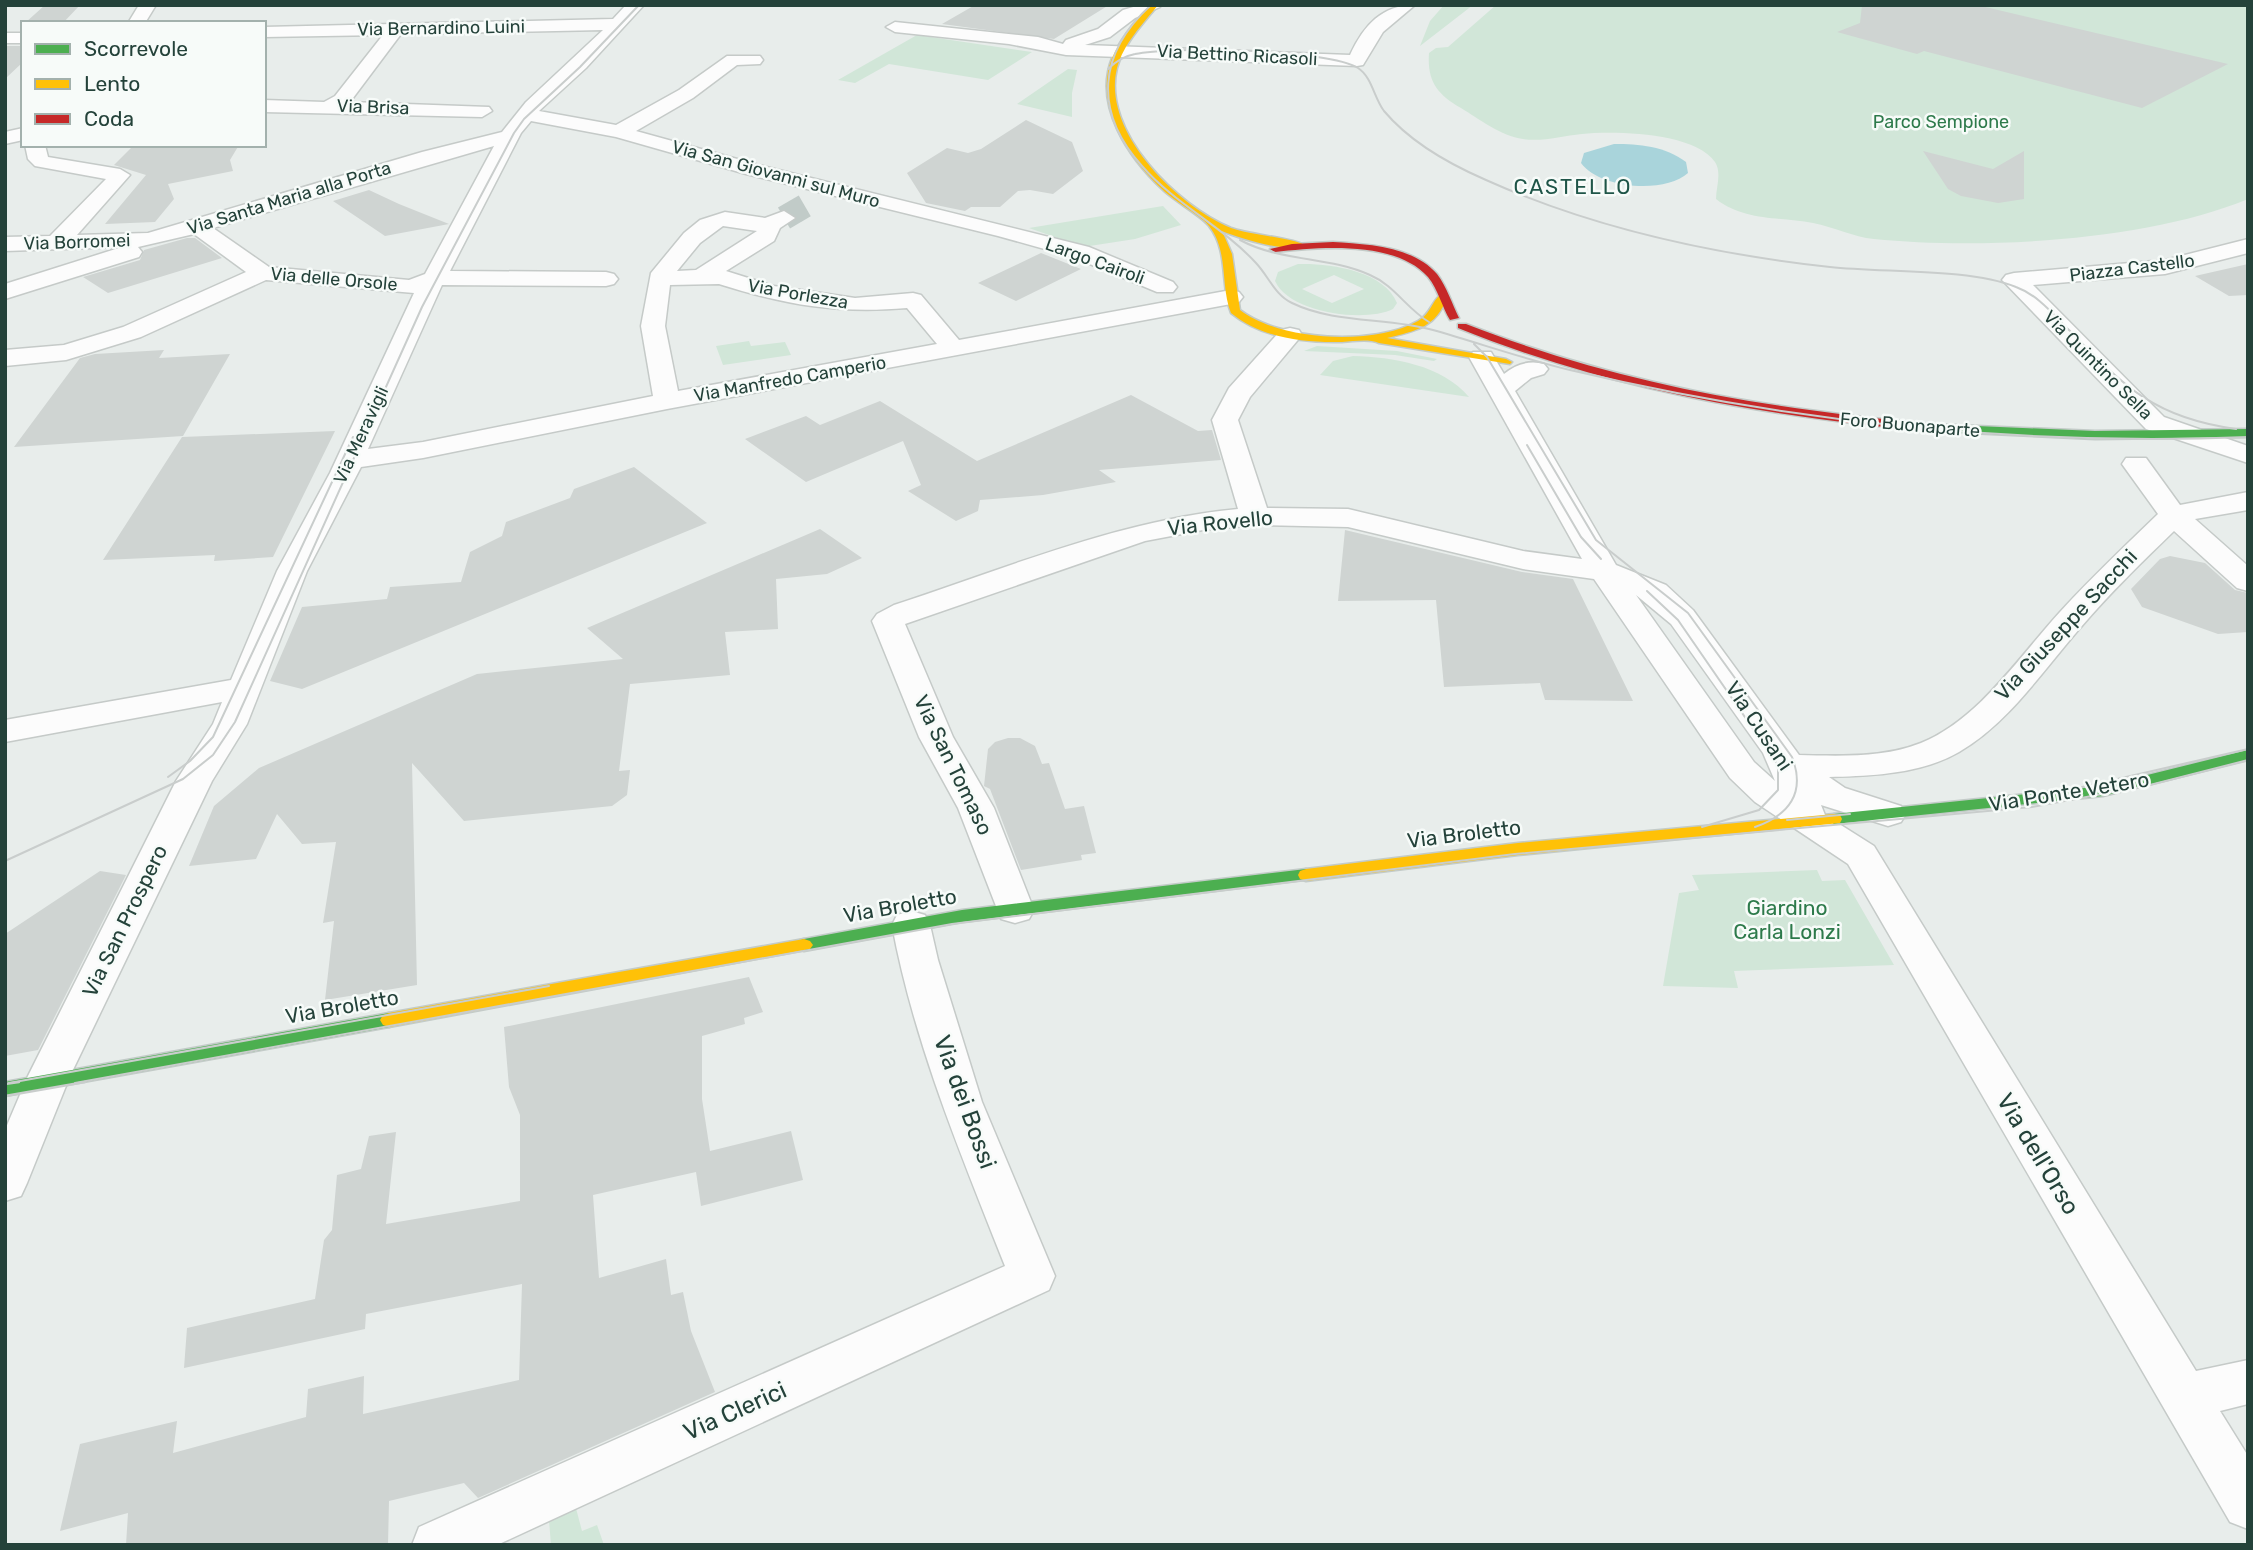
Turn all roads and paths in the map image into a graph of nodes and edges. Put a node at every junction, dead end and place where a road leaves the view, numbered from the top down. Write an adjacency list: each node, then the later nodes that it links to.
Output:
1 (148, 5): 6 (street)
2 (636, 5): 7 (street)
3 (1407, 5): 15 (street, Via Bettino Ricasoli)
4 (1153, 6): 12 (street); 15 (street)
5 (371, 15): 10 (street)
6 (137, 21)
7 (618, 24): 9 (street, Via Bernardino Luini); 20 (street)
8 (895, 27): 13 (street)
9 (397, 28): 10 (street, Via Bernardino Luini); 18 (street)
10 (359, 29): 11 (street, Via Bernardino Luini)
11 (266, 32)
12 (1104, 33): 14 (street); 15 (street)
13 (1016, 42): 14 (street); 15 (street)
14 (1072, 44): 15 (street)
15 (1116, 54): 27 (street)
16 (754, 60): 21 (street)
17 (266, 106): 18 (street, Via Brisa)
18 (331, 106): 19 (street, Via Brisa)
19 (482, 111)
20 (526, 114): 21 (street, Via San Giovanni sul Muro); 22 (street, Via Meravigli); 24 (street, Via Santa Maria alla Porta)
21 (619, 132): 25 (street, Via San Giovanni sul Muro)
22 (509, 136): 24 (street, Via Santa Maria alla Porta); 37 (street, Via Meravigli)
23 (35, 147): 32 (street)
24 (429, 156): 30 (street, Via Santa Maria alla Porta)
25 (845, 193): 26 (street); 29 (street, Via San Giovanni sul Muro)
26 (815, 200)
27 (1214, 225): 33 (street); 41 (street)
28 (203, 231): 35 (street, Via delle Orsole)
29 (1025, 237): 42 (street, Largo Cairoli)
30 (149, 240): 32 (street, Via Borromei); 43 (street)
31 (5, 244): 32 (street, Via Borromei)
32 (55, 244)
33 (1299, 245): 41 (street); 44 (street)
34 (2248, 246): 40 (street, Piazza Castello)
35 (263, 273): 37 (street, Via delle Orsole); 50 (street)
36 (703, 276): 38 (street, Via Porlezza); 38 (street); 48 (street, Via Porlezza)
37 (435, 278): 39 (street, Via delle Orsole); 58 (street, Via Meravigli)
38 (659, 278): 54 (street)
39 (606, 279)
40 (2014, 280): 56 (street, Via Quintino Sella)
41 (1230, 286): 46 (street); 48 (street, Via Manfredo Camperio)
42 (1165, 287)
43 (5, 292)
44 (1442, 297): 45 (street); 47 (street)
45 (1462, 326): 49 (street); 52 (street, Foro Buonaparte)
46 (1290, 335): 47 (street); 62 (street)
47 (1363, 337): 49 (street)
48 (955, 350): 54 (street, Via Manfredo Camperio)
49 (1482, 357): 51 (street, Foro Buonaparte); 53 (street, Via Cusani)
50 (5, 358)
51 (1535, 369): 52 (street, Foro Buonaparte); 53 (street)
52 (1576, 371): 56 (street, Foro Buonaparte)
53 (1502, 388): 63 (street, Via Cusani)
54 (667, 401): 58 (street, Via Manfredo Camperio)
55 (2248, 433): 56 (street, Foro Buonaparte)
56 (2190, 436): 57 (street, Via Quintino Sella)
57 (2248, 454)
58 (350, 460): 66 (street, Via Meravigli)
59 (2136, 464): 61 (street)
60 (2248, 501): 61 (street)
61 (2173, 515): 64 (street); 70 (street, Via Giuseppe Sacchi)
62 (1255, 516): 63 (street, Via Rovello); 65 (street, Via Rovello)
63 (1604, 571): 70 (street, Via Cusani); 72 (street, Via Cusani)
64 (2248, 582)
65 (888, 621): 73 (street, Via San Tomaso)
66 (243, 688): 67 (street); 69 (street, Via Meravigli)
67 (5, 731)
68 (2248, 755): 71 (street, Via Ponte Vetero)
69 (208, 762): 75 (street, Via San Prospero)
70 (1789, 766): 71 (street, Via Ponte Vetero); 72 (street, Via Cusani)
71 (1888, 814): 72 (street, Via Ponte Vetero)
72 (1811, 821): 73 (street, Via Broletto); 80 (street, Via dell'Orso)
73 (1015, 910): 74 (street, Via Broletto)
74 (911, 925): 75 (street, Via Broletto); 78 (street, Via dei Bossi)
75 (47, 1082): 76 (street, Via Broletto); 77 (street, Via San Prospero)
76 (5, 1089)
77 (5, 1183)
78 (1032, 1276): 82 (street, Via Clerici)
79 (2248, 1382): 80 (street)
80 (2182, 1397): 81 (street, Via dell'Orso)
81 (2248, 1504)
82 (438, 1545)

